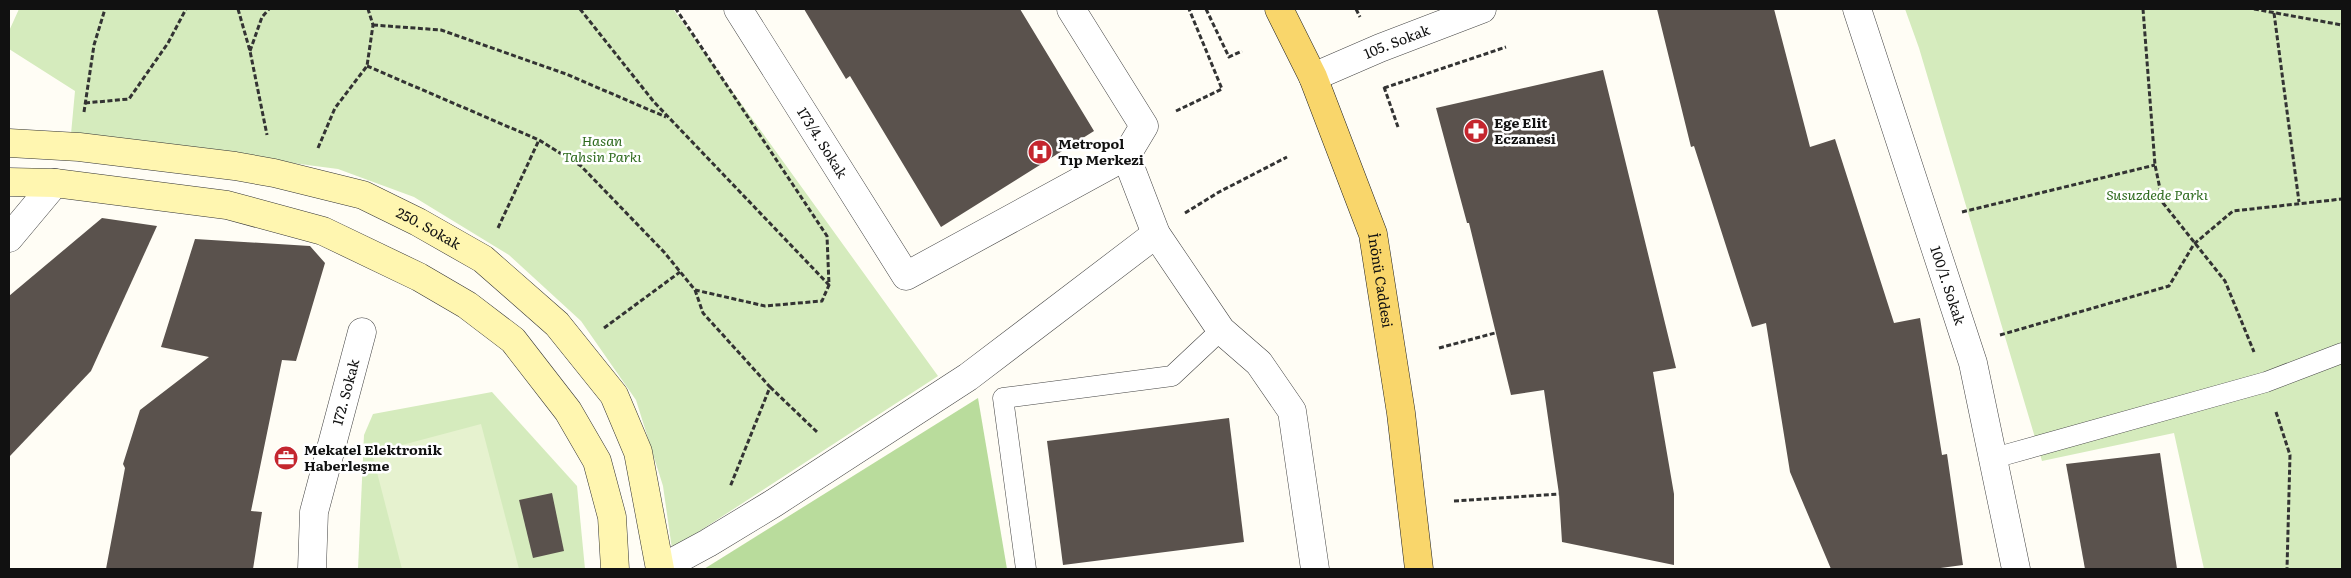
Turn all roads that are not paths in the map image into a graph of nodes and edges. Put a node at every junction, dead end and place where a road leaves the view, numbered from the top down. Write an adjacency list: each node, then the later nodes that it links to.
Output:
1 (738, 9): 8 (street, 173/4. Sokak)
2 (1071, 9): 8 (street)
3 (1279, 9): 6 (main road, İnönü Caddesi)
4 (1482, 9): 6 (street, 105. Sokak)
5 (1857, 9): 16 (street, 100/1. Sokak)
6 (1313, 77): 22 (main road, İnönü Caddesi)
7 (9, 142): 19 (main road, 250. Sokak)
8 (1126, 156): 11 (street)
9 (9, 182): 10 (main road)
10 (55, 183): 12 (street); 18 (main road)
11 (1156, 234): 13 (street); 19 (street)
12 (9, 238)
13 (1222, 330): 20 (lane); 21 (street)
14 (362, 332): 17 (street, 172. Sokak)
15 (2342, 353): 16 (lane)
16 (1994, 458): 23 (street, 100/1. Sokak)
17 (312, 569)
18 (615, 569)
19 (660, 569)
20 (1026, 569)
21 (1315, 569)
22 (1419, 569)
23 (2016, 569)

